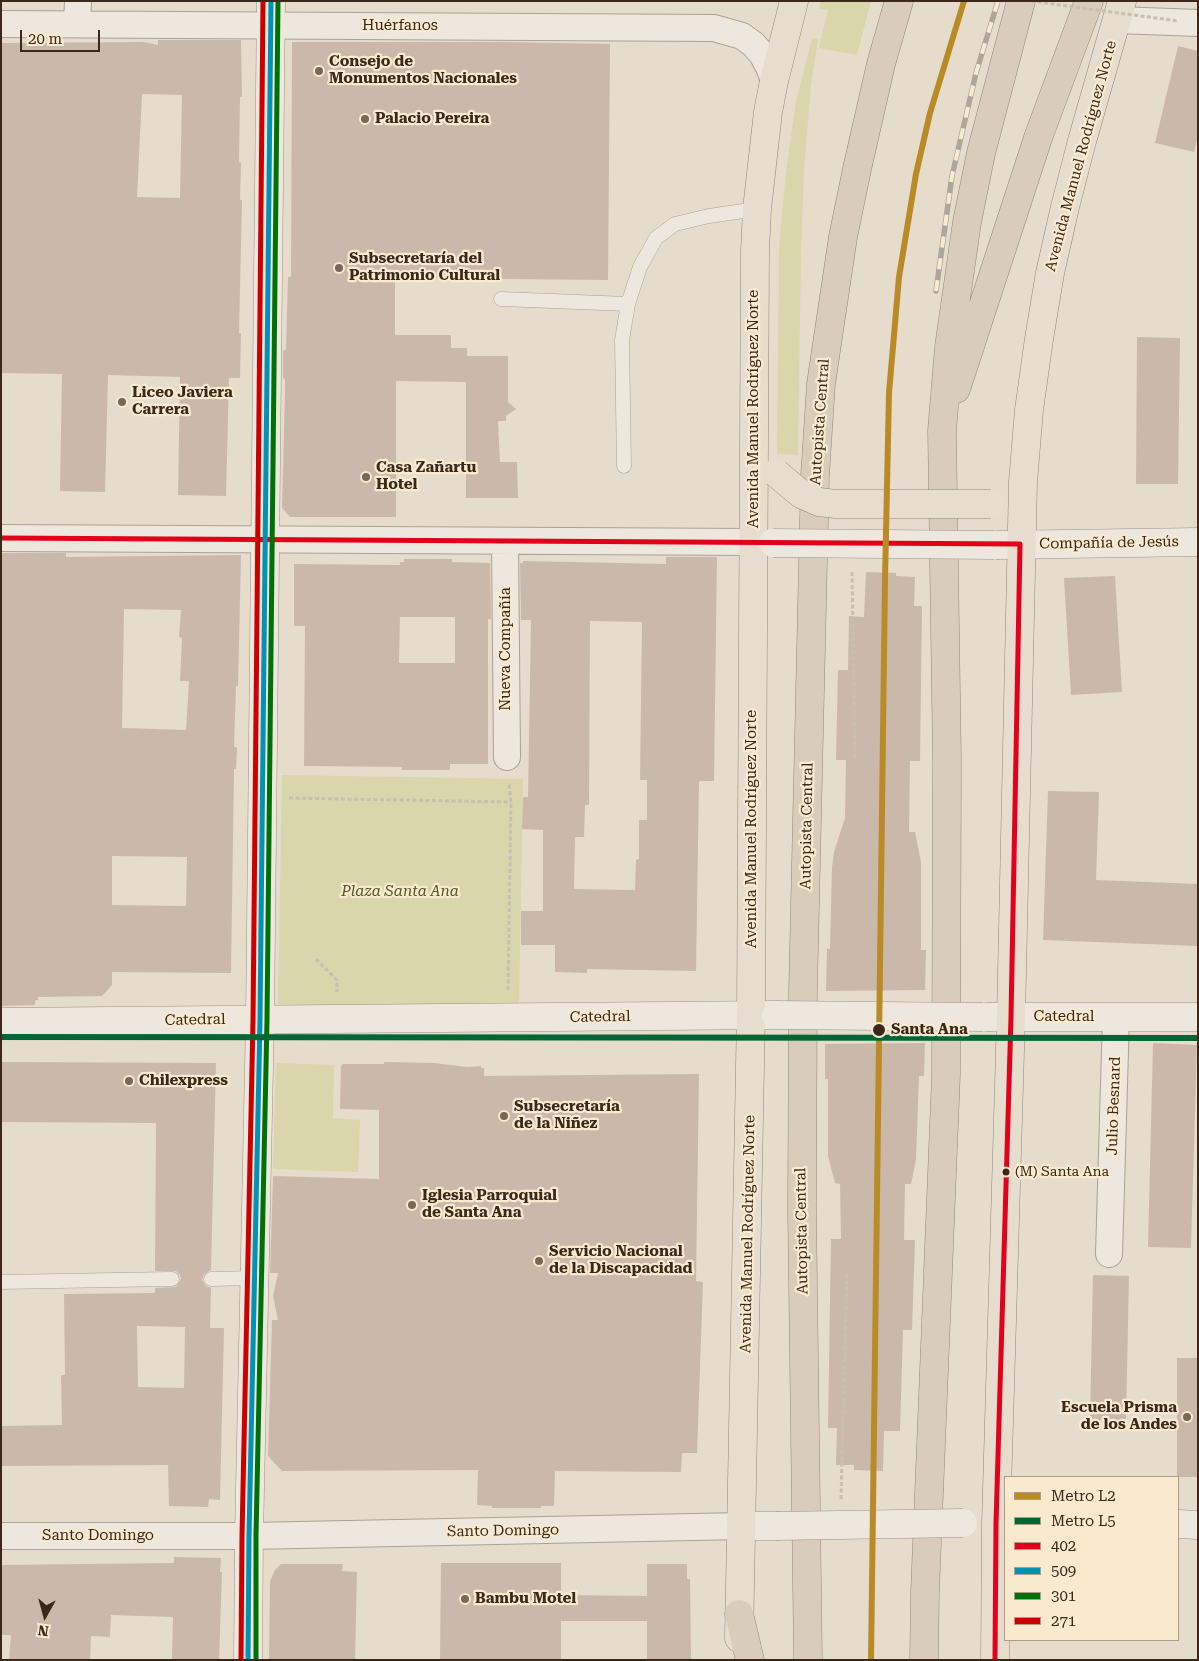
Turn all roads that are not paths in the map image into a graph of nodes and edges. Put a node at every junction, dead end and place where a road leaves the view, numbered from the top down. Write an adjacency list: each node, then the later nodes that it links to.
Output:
1 (794, 1): 10 (main road, Avenida Manuel Rodríguez Norte)
2 (899, 1): 46 (highway, Autopista Central)
3 (1021, 1): 14 (highway)
4 (1089, 1): 14 (highway)
5 (1119, 11): 8 (street); 17 (main road, Avenida Manuel Rodríguez Norte)
6 (77, 13): 7 (street, Huérfanos); 9 (street, Huérfanos)
7 (271, 13): 10 (street, Huérfanos); 19 (street)
8 (1188, 22)
9 (1, 24)
10 (774, 81): 11 (main road, Avenida Manuel Rodríguez Norte)
11 (757, 209): 13 (lane); 15 (main road, Avenida Manuel Rodríguez Norte)
12 (500, 299): 13 (lane)
13 (628, 304): 16 (lane)
14 (942, 430): 47 (highway)
15 (753, 450): 17 (main road, bridge); 21 (main road, Avenida Manuel Rodríguez Norte)
16 (624, 466)
17 (1022, 482): 23 (main road, Avenida Manuel Rodríguez Norte)
18 (1, 538): 19 (street, Compañía de Jesús)
19 (265, 540): 20 (street, Compañía de Jesús); 29 (street)
20 (505, 541): 21 (street, Compañía de Jesús); 24 (street, Nueva Compañía)
21 (764, 542): 23 (street, Compañía de Jesús, bridge); 25 (main road, Avenida Manuel Rodríguez Norte)
22 (1198, 542): 23 (street, Compañía de Jesús)
23 (1007, 545): 26 (main road, Avenida Manuel Rodríguez Norte)
24 (507, 758)
25 (763, 1014): 26 (street, Catedral, bridge); 29 (street, Catedral); 39 (main road, Avenida Manuel Rodríguez Norte)
26 (1011, 1017): 27 (street, Catedral); 36 (main road, Avenida Manuel Rodríguez Norte)
27 (1116, 1017): 28 (street, Catedral); 31 (street, Julio Besnard)
28 (1198, 1017)
29 (260, 1020): 30 (street, Catedral); 32 (street)
30 (1, 1022)
31 (1110, 1254)
32 (255, 1278): 33 (lane); 41 (street)
33 (211, 1279)
34 (172, 1280): 35 (lane)
35 (1, 1282)
36 (1001, 1523): 39 (street, Santo Domingo, bridge); 48 (main road, Avenida Manuel Rodríguez Norte)
37 (1179, 1524): 38 (street)
38 (1198, 1525)
39 (742, 1526): 41 (street, Santo Domingo); 42 (main road, Avenida Manuel Rodríguez Norte)
40 (1, 1536): 41 (street, Santo Domingo)
41 (249, 1536): 43 (street)
42 (739, 1614): 44 (main road, Avenida Manuel Rodríguez Norte); 45 (highway)
43 (248, 1660)
44 (739, 1660)
45 (750, 1660)
46 (808, 1660)
47 (924, 1660)
48 (995, 1660)

